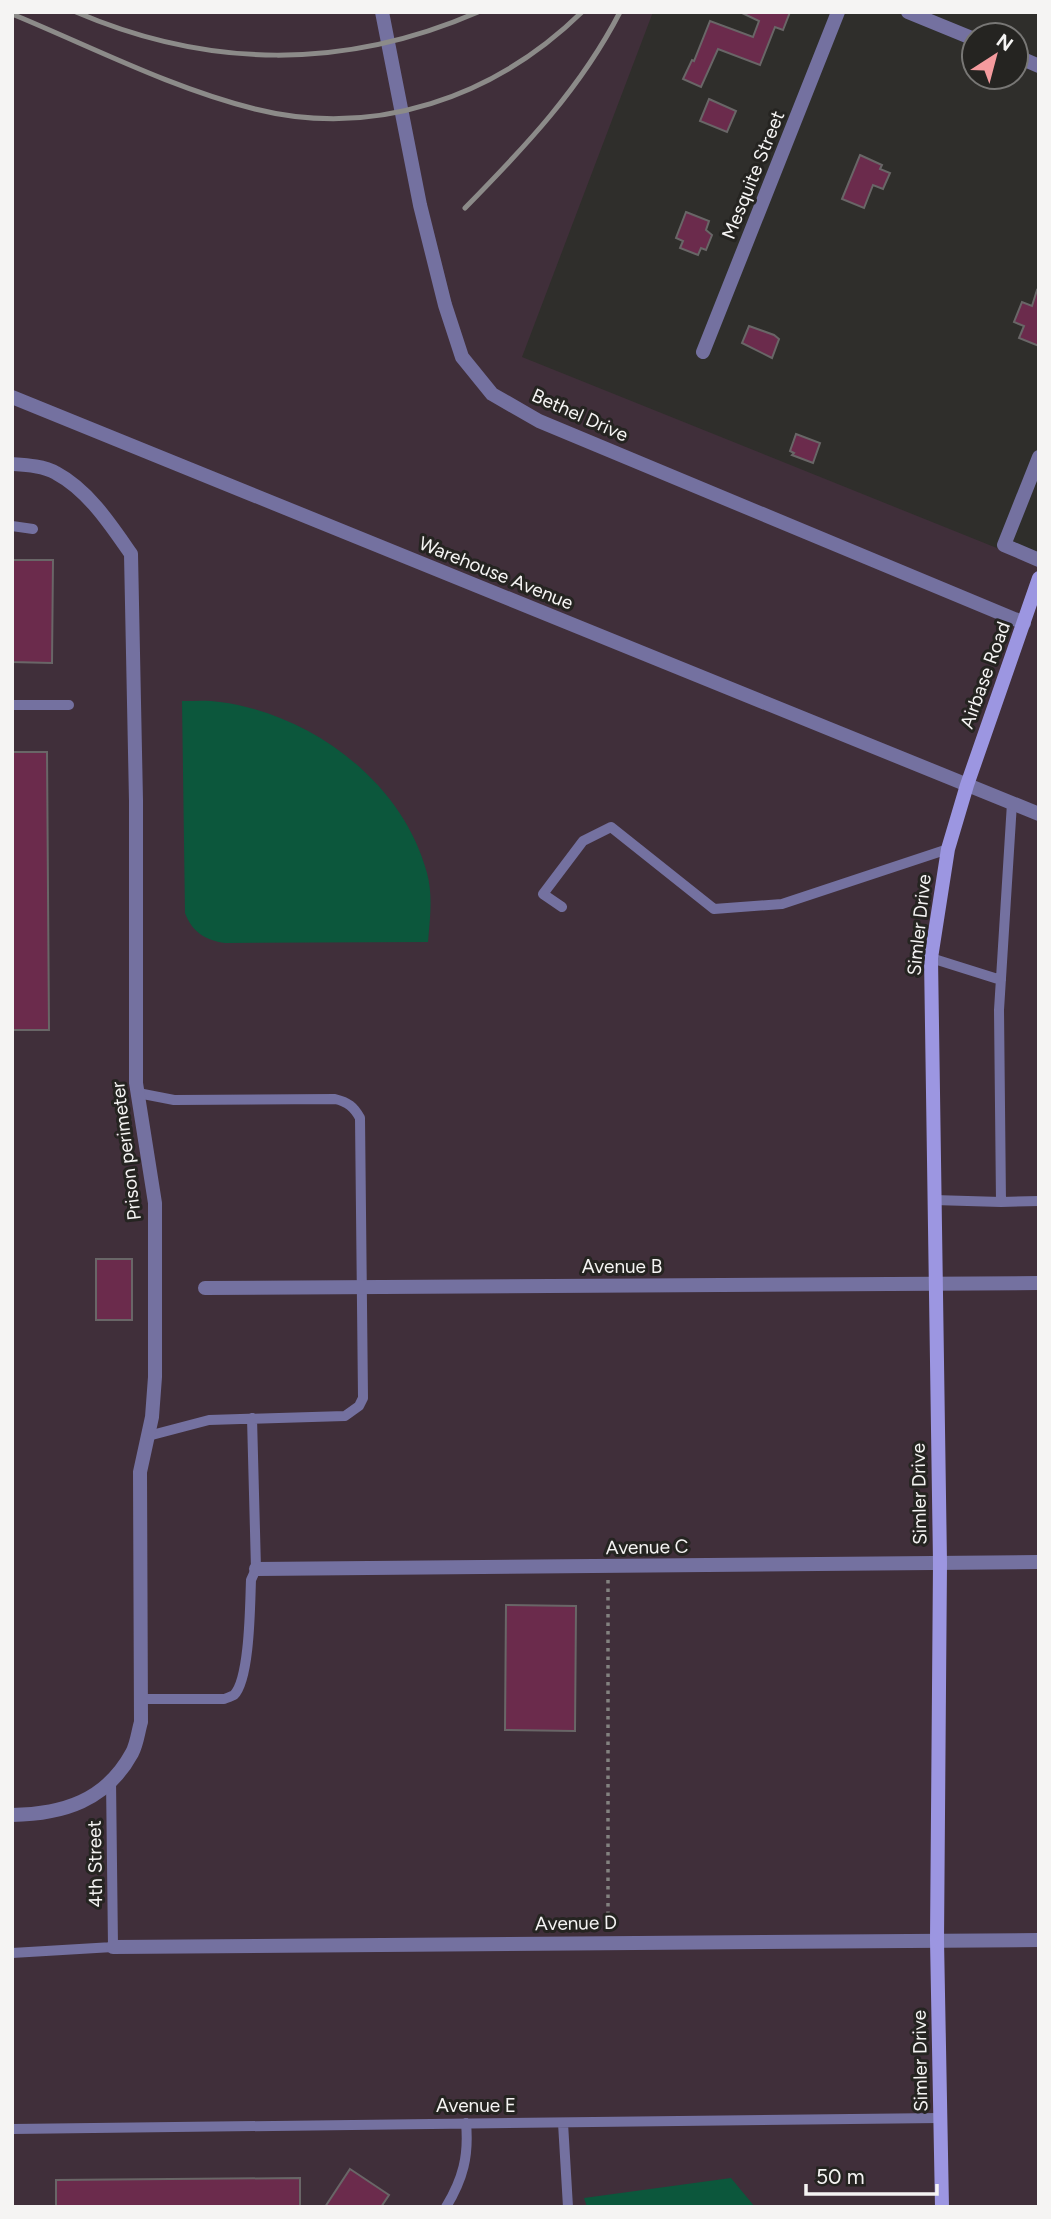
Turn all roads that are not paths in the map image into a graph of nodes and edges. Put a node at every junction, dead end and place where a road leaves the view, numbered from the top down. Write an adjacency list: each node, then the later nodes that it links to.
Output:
1 (382, 12): 13 (street, Bethel Drive)
2 (838, 12): 5 (street, Mesquite Street)
3 (908, 12): 4 (street)
4 (960, 33)
5 (703, 352)
6 (12, 397): 16 (street, Warehouse Avenue)
7 (1039, 457): 11 (street)
8 (12, 464): 23 (street, Prison perimeter)
9 (12, 526): 10 (lane)
10 (33, 529)
11 (1039, 560)
12 (1039, 578): 13 (street, Airbase Road)
13 (1024, 623): 16 (street, Airbase Road)
14 (12, 705): 15 (lane)
15 (69, 705)
16 (967, 785): 17 (street, Warehouse Avenue); 19 (street, Simler Drive)
17 (1012, 803): 18 (street, Warehouse Avenue); 22 (lane)
18 (1039, 814)
19 (948, 849): 20 (lane); 21 (street, Simler Drive)
20 (562, 907)
21 (931, 958): 22 (lane); 24 (street, Simler Drive)
22 (1001, 980): 26 (lane)
23 (138, 1093): 29 (lane); 32 (street, Prison perimeter)
24 (934, 1199): 26 (lane); 27 (street, Simler Drive)
25 (1039, 1201): 26 (lane)
26 (1001, 1202)
27 (935, 1283): 28 (street, Avenue B); 29 (street, Avenue B); 34 (street, Simler Drive)
28 (1039, 1283)
29 (361, 1287): 30 (street, Avenue B); 31 (lane)
30 (205, 1288)
31 (252, 1418): 32 (lane); 35 (lane)
32 (148, 1436): 36 (street, Prison perimeter)
33 (1039, 1562): 34 (street, Avenue C)
34 (940, 1563): 35 (street, Avenue C); 39 (street, Simler Drive)
35 (256, 1569): 36 (lane)
36 (141, 1699): 37 (street, Prison perimeter)
37 (111, 1780): 38 (street, Prison perimeter); 41 (lane, 4th Street)
38 (12, 1815)
39 (937, 1940): 40 (street, Avenue D); 41 (street, Avenue D); 43 (street, Simler Drive)
40 (1039, 1940)
41 (113, 1947): 42 (lane)
42 (12, 1953)
43 (940, 2118): 45 (lane, Avenue E); 49 (street, Simler Drive)
44 (466, 2123): 45 (lane, Avenue E); 46 (lane, Avenue E); 47 (lane)
45 (563, 2123): 48 (lane)
46 (12, 2129)
47 (446, 2207)
48 (568, 2207)
49 (942, 2207)

